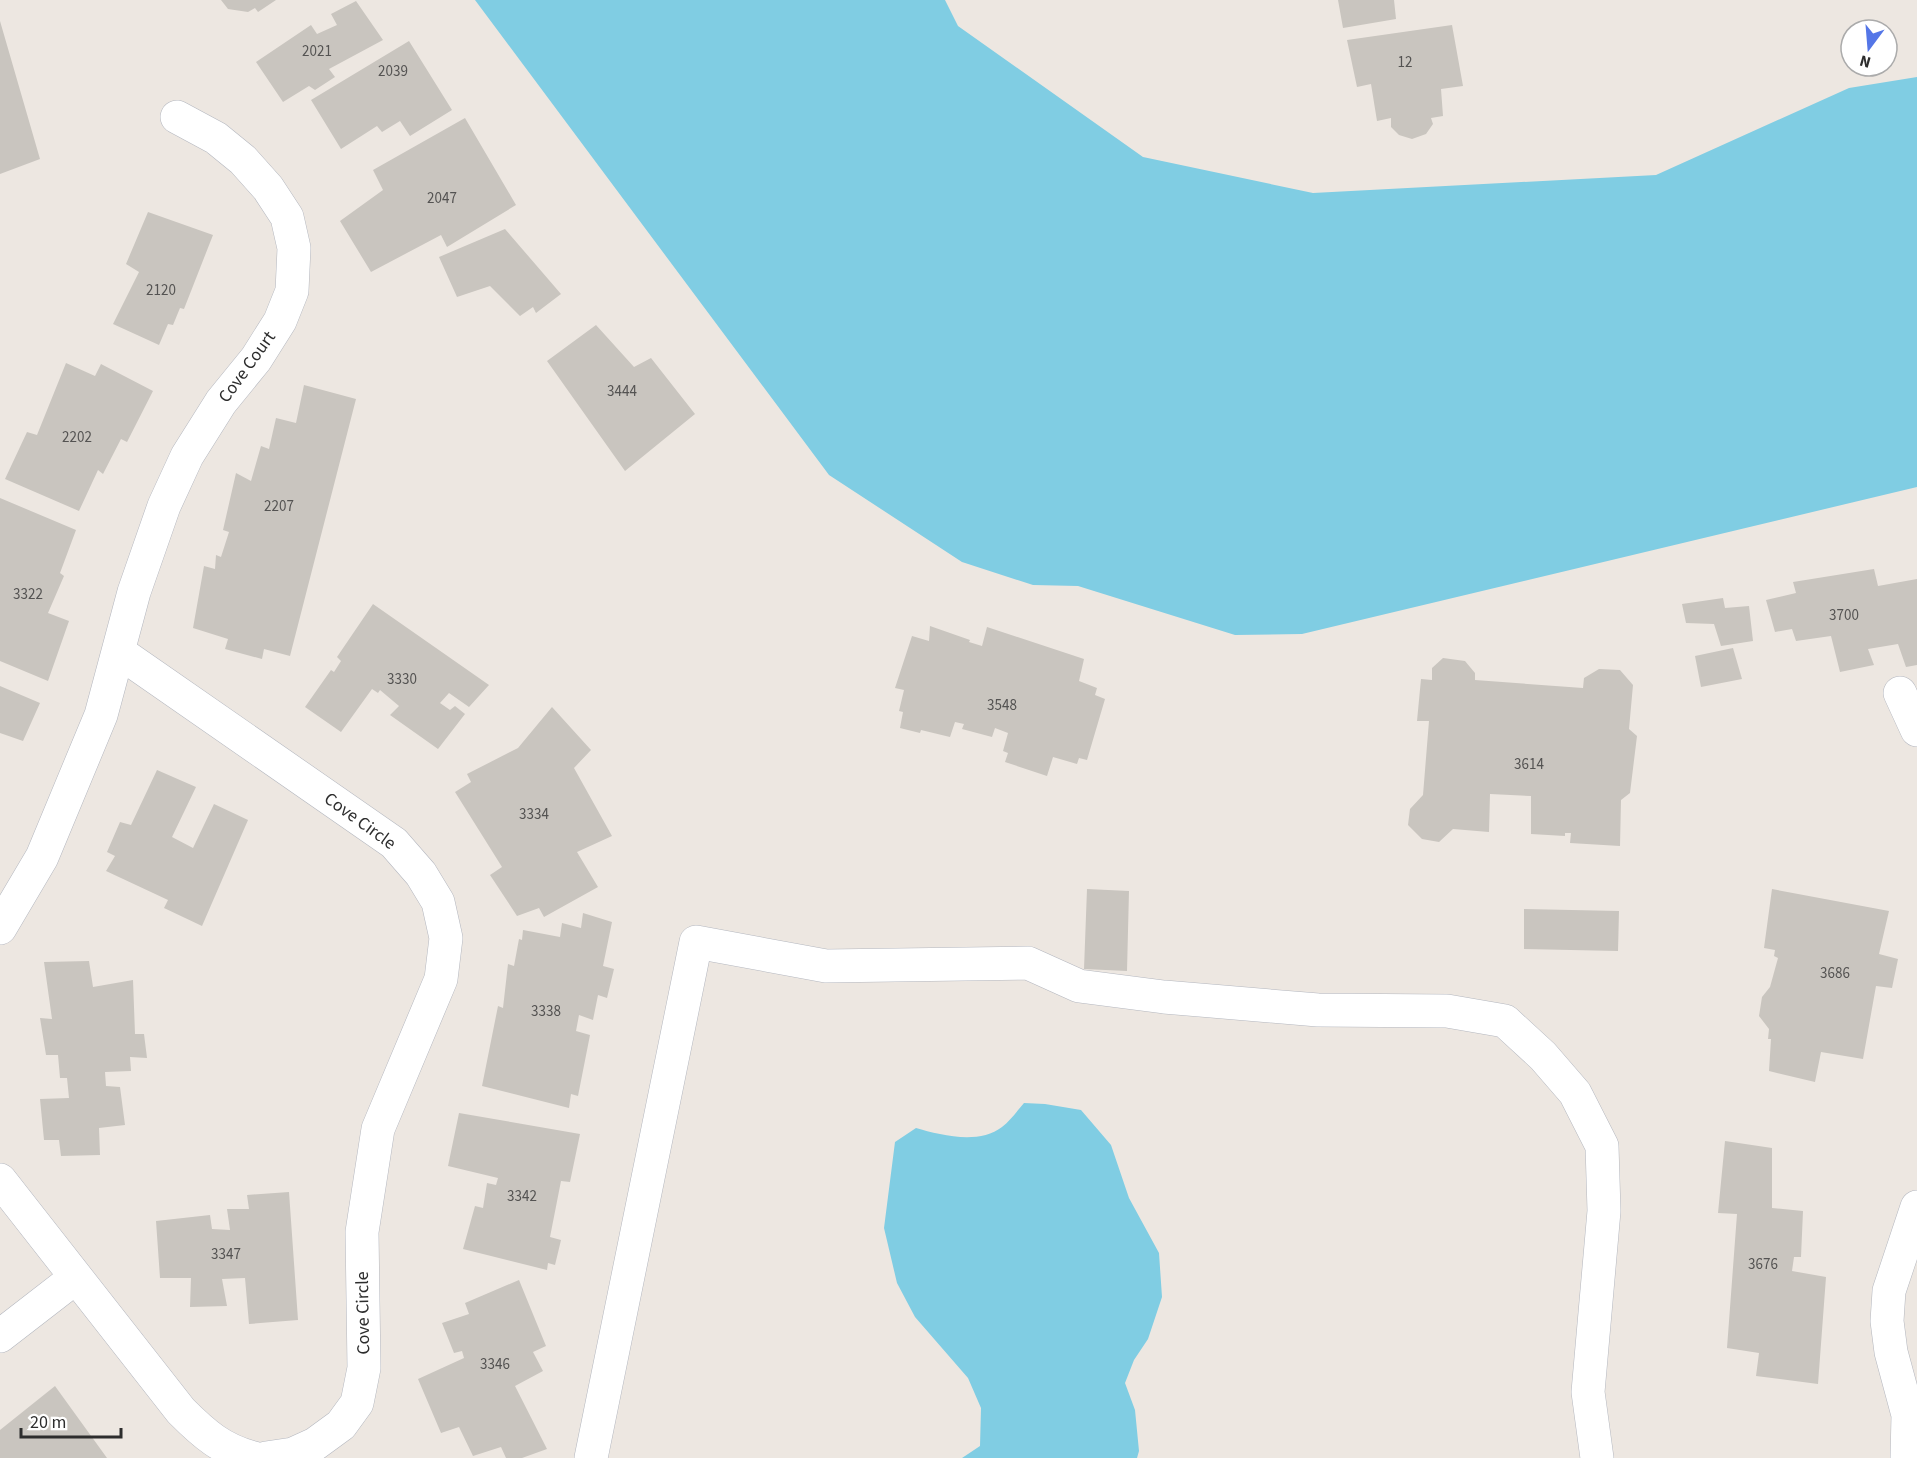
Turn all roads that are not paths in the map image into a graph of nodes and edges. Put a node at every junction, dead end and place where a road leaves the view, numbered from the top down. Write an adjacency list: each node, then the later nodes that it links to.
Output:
1 (177, 117): 2 (street, Cove Court)
2 (119, 652): 5 (street); 11 (street, Cove Circle)
3 (1900, 693): 4 (street)
4 (1917, 730)
5 (0, 928)
6 (0, 1180): 8 (street)
7 (1917, 1207): 14 (street)
8 (75, 1278): 9 (street); 10 (street)
9 (0, 1336)
10 (254, 1458)
11 (266, 1458)
12 (591, 1458): 13 (street)
13 (1597, 1458)
14 (1907, 1458)

